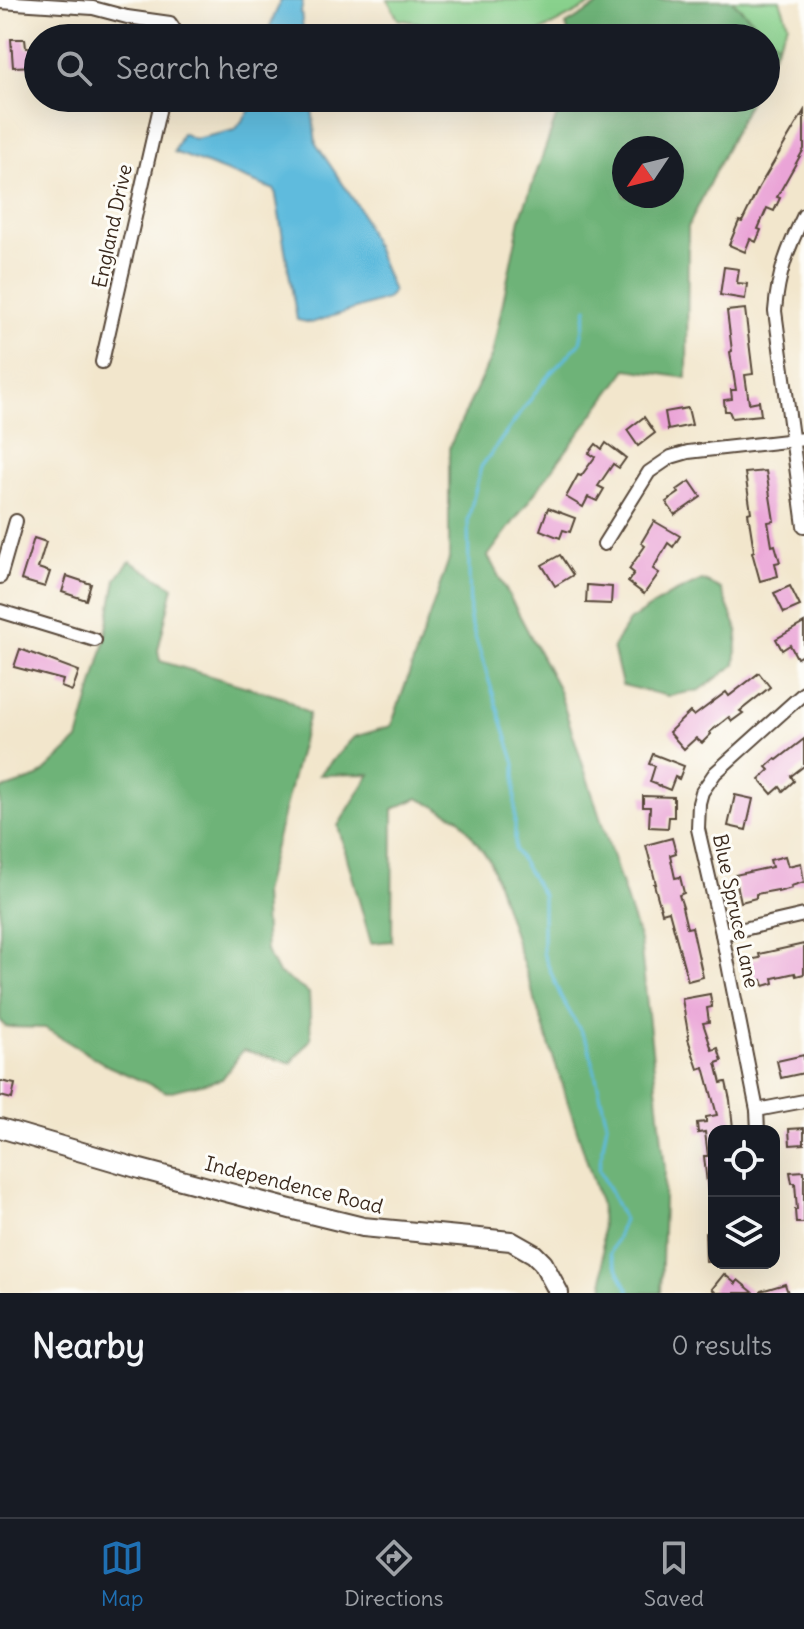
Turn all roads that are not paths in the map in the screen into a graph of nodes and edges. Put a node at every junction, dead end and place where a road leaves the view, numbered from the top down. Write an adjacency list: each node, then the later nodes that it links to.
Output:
1 (0, 2): 2 (street)
2 (171, 24)
3 (159, 112): 5 (street, England Drive)
4 (804, 215): 6 (street)
5 (102, 362)
6 (798, 440): 8 (street); 9 (street)
7 (16, 521): 10 (street)
8 (804, 526)
9 (604, 544)
10 (0, 577)
11 (0, 611): 12 (street)
12 (95, 640)
13 (804, 693): 15 (street, Blue Spruce Lane)
14 (804, 915): 15 (street)
15 (722, 934): 17 (street, Blue Spruce Lane)
16 (804, 1101): 17 (street)
17 (757, 1110): 18 (street, Blue Spruce Lane)
18 (758, 1125)
19 (0, 1128): 20 (street, Independence Road)
20 (559, 1293)

